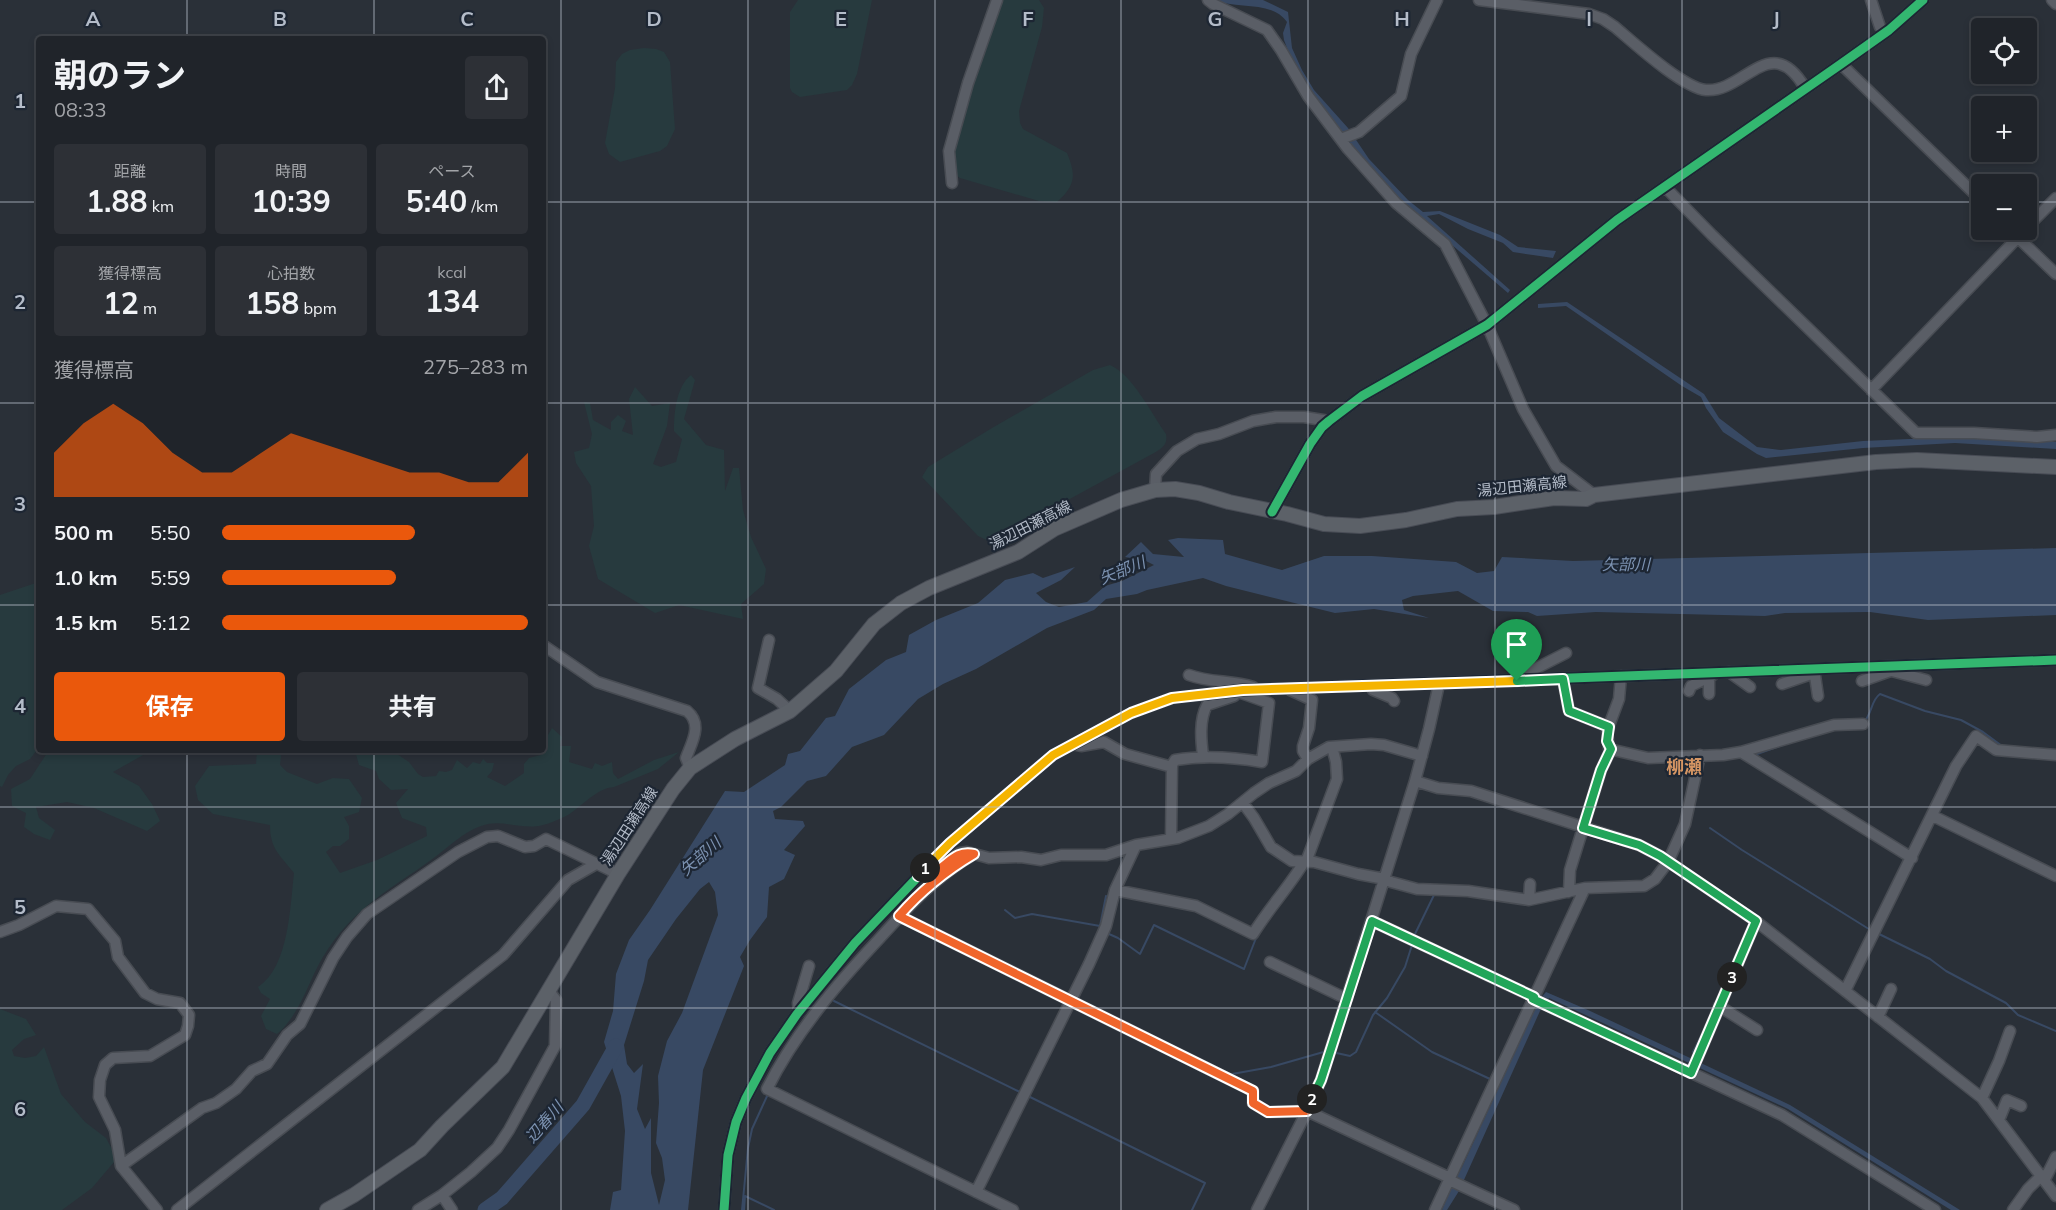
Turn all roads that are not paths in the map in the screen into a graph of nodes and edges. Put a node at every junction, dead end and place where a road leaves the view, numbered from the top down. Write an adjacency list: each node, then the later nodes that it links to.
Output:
1 (997, 0): 13 (street)
2 (1208, 0): 12 (street)
3 (1437, 0): 12 (street)
4 (1479, 0): 11 (street)
5 (1871, 0): 9 (street)
6 (1923, 0): 10 (street)
7 (2052, 0): 8 (street)
8 (2056, 4)
9 (1880, 27)
10 (1841, 64): 11 (street); 15 (street)
11 (1805, 88): 14 (street)
12 (1341, 140): 21 (street)
13 (952, 183)
14 (1665, 186): 21 (street); 22 (street)
15 (1971, 190)
16 (2056, 198): 17 (street)
17 (2037, 215)
18 (2012, 240): 22 (street)
19 (2028, 240): 20 (street)
20 (2056, 274)
21 (1487, 325): 23 (street); 27 (street)
22 (1871, 390): 24 (street)
23 (1329, 421): 26 (street); 28 (street)
24 (2056, 435)
25 (2056, 467): 27 (main road, 湯辺田瀬高線)
26 (1155, 490): 28 (main road, 湯辺田瀬高線); 54 (main road, 湯辺田瀬高線)
27 (1594, 495): 28 (main road, 湯辺田瀬高線)
28 (1272, 512)
29 (769, 640): 54 (street)
30 (546, 647): 67 (street)
31 (1566, 653): 41 (street)
32 (2056, 660): 33 (street)
33 (1895, 669): 34 (street); 40 (street); 42 (street)
34 (1814, 671): 35 (street); 44 (street); 52 (street)
35 (1729, 672): 37 (street); 46 (street)
36 (1189, 675): 47 (street)
37 (1713, 675): 38 (street); 49 (street); 51 (street)
38 (1621, 676): 39 (street); 56 (street)
39 (1563, 679): 41 (street); 56 (street)
40 (1926, 680)
41 (1517, 681): 43 (street)
42 (1862, 681)
43 (1439, 684): 45 (street); 64 (street)
44 (1782, 684)
45 (1371, 686): 48 (street); 53 (street)
46 (1750, 687)
47 (1259, 689): 48 (street); 50 (street)
48 (1286, 689): 65 (street)
49 (1689, 691)
50 (1239, 692): 57 (street); 63 (street); 63 (street)
51 (1709, 694)
52 (1818, 696)
53 (1394, 701)
54 (790, 711): 67 (main road, 湯辺田瀬高線)
55 (1863, 724): 60 (street)
56 (1609, 727): 59 (street)
57 (1074, 744): 66 (street); 82 (street)
58 (1332, 747): 64 (street); 65 (street); 78 (street)
59 (1611, 749): 61 (street); 69 (street)
60 (1741, 752): 61 (street); 77 (street)
61 (1700, 755): 79 (street)
62 (2056, 755): 72 (street)
63 (1203, 756): 66 (street)
64 (1422, 756): 68 (street)
65 (1308, 759): 71 (street)
66 (1172, 767): 74 (street)
67 (690, 768): 81 (main road, 湯辺田瀬高線)
68 (1415, 781): 73 (street); 84 (street)
69 (1592, 798): 70 (street); 73 (street)
70 (1604, 802)
71 (1243, 803): 74 (street); 78 (street)
72 (1933, 816): 77 (street); 83 (street)
73 (1583, 828): 79 (street); 88 (street)
74 (1171, 839): 75 (street)
75 (1136, 845): 76 (street); 87 (street)
76 (974, 854): 82 (street); 90 (street)
77 (1912, 858): 100 (street)
78 (1305, 862): 84 (street); 87 (street)
79 (1668, 862): 86 (street); 92 (street)
80 (596, 864): 81 (street); 115 (street); 121 (street)
81 (618, 874): 99 (main road, 湯辺田瀬高線)
82 (918, 876): 105 (street)
83 (2056, 876)
84 (1385, 879): 89 (street); 91 (street)
85 (1530, 885): 89 (street)
86 (1585, 888): 88 (street); 103 (street)
87 (1115, 890): 102 (street)
88 (1569, 892): 89 (street)
89 (1529, 900)
90 (899, 916): 102 (street); 118 (street)
91 (1372, 921): 101 (street); 103 (street)
92 (1756, 921): 96 (street); 100 (street)
93 (0, 932): 115 (street)
94 (1270, 962): 101 (street)
95 (809, 966): 105 (street)
96 (1732, 977): 97 (street); 104 (street)
97 (1735, 988)
98 (1891, 989): 106 (street)
99 (549, 991): 119 (street); 122 (main road, 湯辺田瀬高線)
100 (1845, 991): 106 (street)
101 (1347, 999): 112 (street)
102 (1070, 1000): 112 (street); 118 (street)
103 (1538, 1001): 109 (street); 116 (street)
104 (1719, 1006): 107 (street); 109 (street)
105 (799, 1012): 125 (street)
106 (1878, 1017): 110 (street)
107 (1757, 1030)
108 (2010, 1031): 110 (street)
109 (1693, 1066): 130 (street)
110 (1982, 1098): 113 (street)
111 (2020, 1106): 113 (street)
112 (1307, 1111): 116 (street); 127 (street)
113 (1999, 1120): 117 (street)
114 (2056, 1157): 117 (street)
115 (121, 1166): 120 (street)
116 (1454, 1181): 128 (street); 129 (street)
117 (2048, 1184): 131 (street)
118 (976, 1192): 126 (street)
119 (443, 1197): 123 (street); 124 (street)
120 (157, 1210)
121 (177, 1210)
122 (327, 1210)
123 (418, 1210)
124 (452, 1210)
125 (724, 1210)
126 (1012, 1210)
127 (1257, 1210)
128 (1435, 1210)
129 (1514, 1210)
130 (1935, 1210)
131 (2013, 1210)

